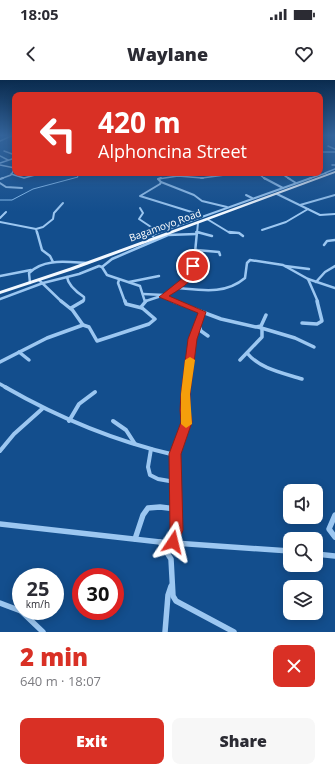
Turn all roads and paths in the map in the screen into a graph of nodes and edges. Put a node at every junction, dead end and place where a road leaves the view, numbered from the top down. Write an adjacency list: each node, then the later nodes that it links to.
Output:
1 (0, 164): 4 (street)
2 (332, 165): 3 (street)
3 (335, 165)
4 (12, 167)
5 (335, 171): 8 (highway, Bagamoyo Road)
6 (323, 172): 8 (street)
7 (12, 174): 19 (street)
8 (326, 174): 9 (street); 10 (highway, Bagamoyo Road)
9 (323, 175)
10 (323, 175)
11 (18, 176): 12 (street)
12 (35, 176)
13 (178, 176): 14 (street); 20 (street)
14 (217, 176)
15 (261, 176): 24 (street)
16 (285, 176): 22 (street)
17 (319, 176): 22 (street)
18 (321, 176): 25 (highway, Bagamoyo Road)
19 (0, 179)
20 (161, 182): 33 (street); 37 (street)
21 (0, 183): 23 (street)
22 (296, 183): 24 (street)
23 (22, 188)
24 (283, 188): 25 (street); 29 (street)
25 (288, 190): 26 (highway, Bagamoyo Road)
26 (277, 194): 32 (street); 41 (highway, Bagamoyo Road)
27 (246, 195): 29 (street)
28 (335, 195): 32 (street)
29 (252, 198): 33 (street)
30 (164, 202): 37 (street)
31 (63, 203): 44 (street)
32 (300, 205): 35 (street)
33 (227, 207): 39 (street)
34 (140, 208): 47 (street)
35 (308, 209): 38 (street); 45 (street)
36 (6, 212): 40 (street)
37 (198, 214): 39 (street)
38 (335, 214)
39 (202, 216): 47 (street)
40 (0, 218)
41 (207, 219): 43 (highway, Bagamoyo Road); 49 (street)
42 (0, 222): 44 (street)
43 (198, 223): 46 (street); 47 (highway, Bagamoyo Road)
44 (36, 229): 54 (street)
45 (262, 230)
46 (196, 233): 48 (street); 52 (street); 58 (street)
47 (154, 236): 55 (highway, Bagamoyo Road)
48 (212, 236)
49 (243, 236)
50 (335, 240): 51 (street)
51 (324, 244)
52 (196, 250): 53 (street); 62 (street)
53 (220, 255)
54 (53, 262): 55 (street); 60 (street)
55 (88, 263): 67 (highway, Bagamoyo Road)
56 (284, 266): 59 (street); 66 (street); 73 (street)
57 (335, 266): 70 (street)
58 (102, 267): 65 (street); 68 (street)
59 (309, 269)
60 (31, 270): 63 (street); 71 (street)
61 (204, 272): 62 (street)
62 (193, 273): 73 (street)
63 (0, 276)
64 (159, 276): 69 (street)
65 (67, 277): 72 (street); 82 (street)
66 (308, 279): 70 (street); 86 (street)
67 (39, 280): 71 (highway, Bagamoyo Road); 72 (street)
68 (119, 280): 69 (street); 81 (street)
69 (126, 282): 76 (street)
70 (316, 282): 74 (street)
71 (30, 283): 75 (highway, Bagamoyo Road)
72 (43, 283): 79 (street); 82 (street)
73 (177, 288): 77 (street)
74 (335, 288)
75 (0, 292)
76 (143, 294): 77 (street); 80 (street)
77 (167, 294): 78 (street)
78 (163, 297): 80 (street); 83 (street)
79 (0, 299)
80 (146, 301): 81 (street)
81 (142, 308): 87 (street)
82 (71, 309): 87 (street)
83 (202, 312): 85 (street); 88 (street)
84 (266, 315): 88 (street)
85 (198, 323): 89 (street); 105 (street)
86 (302, 324)
87 (83, 325): 91 (street)
88 (260, 328): 90 (street); 92 (street)
89 (208, 336)
90 (314, 347)
91 (19, 352): 93 (street); 95 (street)
92 (247, 353): 94 (street); 96 (street)
93 (29, 360)
94 (240, 360)
95 (0, 362)
96 (302, 379)
97 (0, 384): 99 (street)
98 (96, 392): 100 (street)
99 (42, 408): 100 (street); 104 (street)
100 (69, 421): 102 (street)
101 (113, 421): 102 (street)
102 (135, 444): 103 (street)
103 (151, 449): 105 (street); 106 (street)
104 (0, 451)
105 (175, 454): 106 (street)
106 (175, 482): 107 (street)
107 (176, 509): 111 (street); 113 (street)
108 (335, 515): 110 (street)
109 (0, 524): 111 (street)
110 (335, 537)
111 (135, 539): 112 (street)
112 (160, 542): 113 (street); 117 (street)
113 (173, 542): 114 (street)
114 (283, 550)
115 (323, 555): 116 (street)
116 (335, 556)
117 (172, 583): 122 (street); 123 (street)
118 (0, 603): 119 (street)
119 (12, 608)
120 (30, 620): 121 (street)
121 (43, 632)
122 (165, 632)
123 (234, 632)

